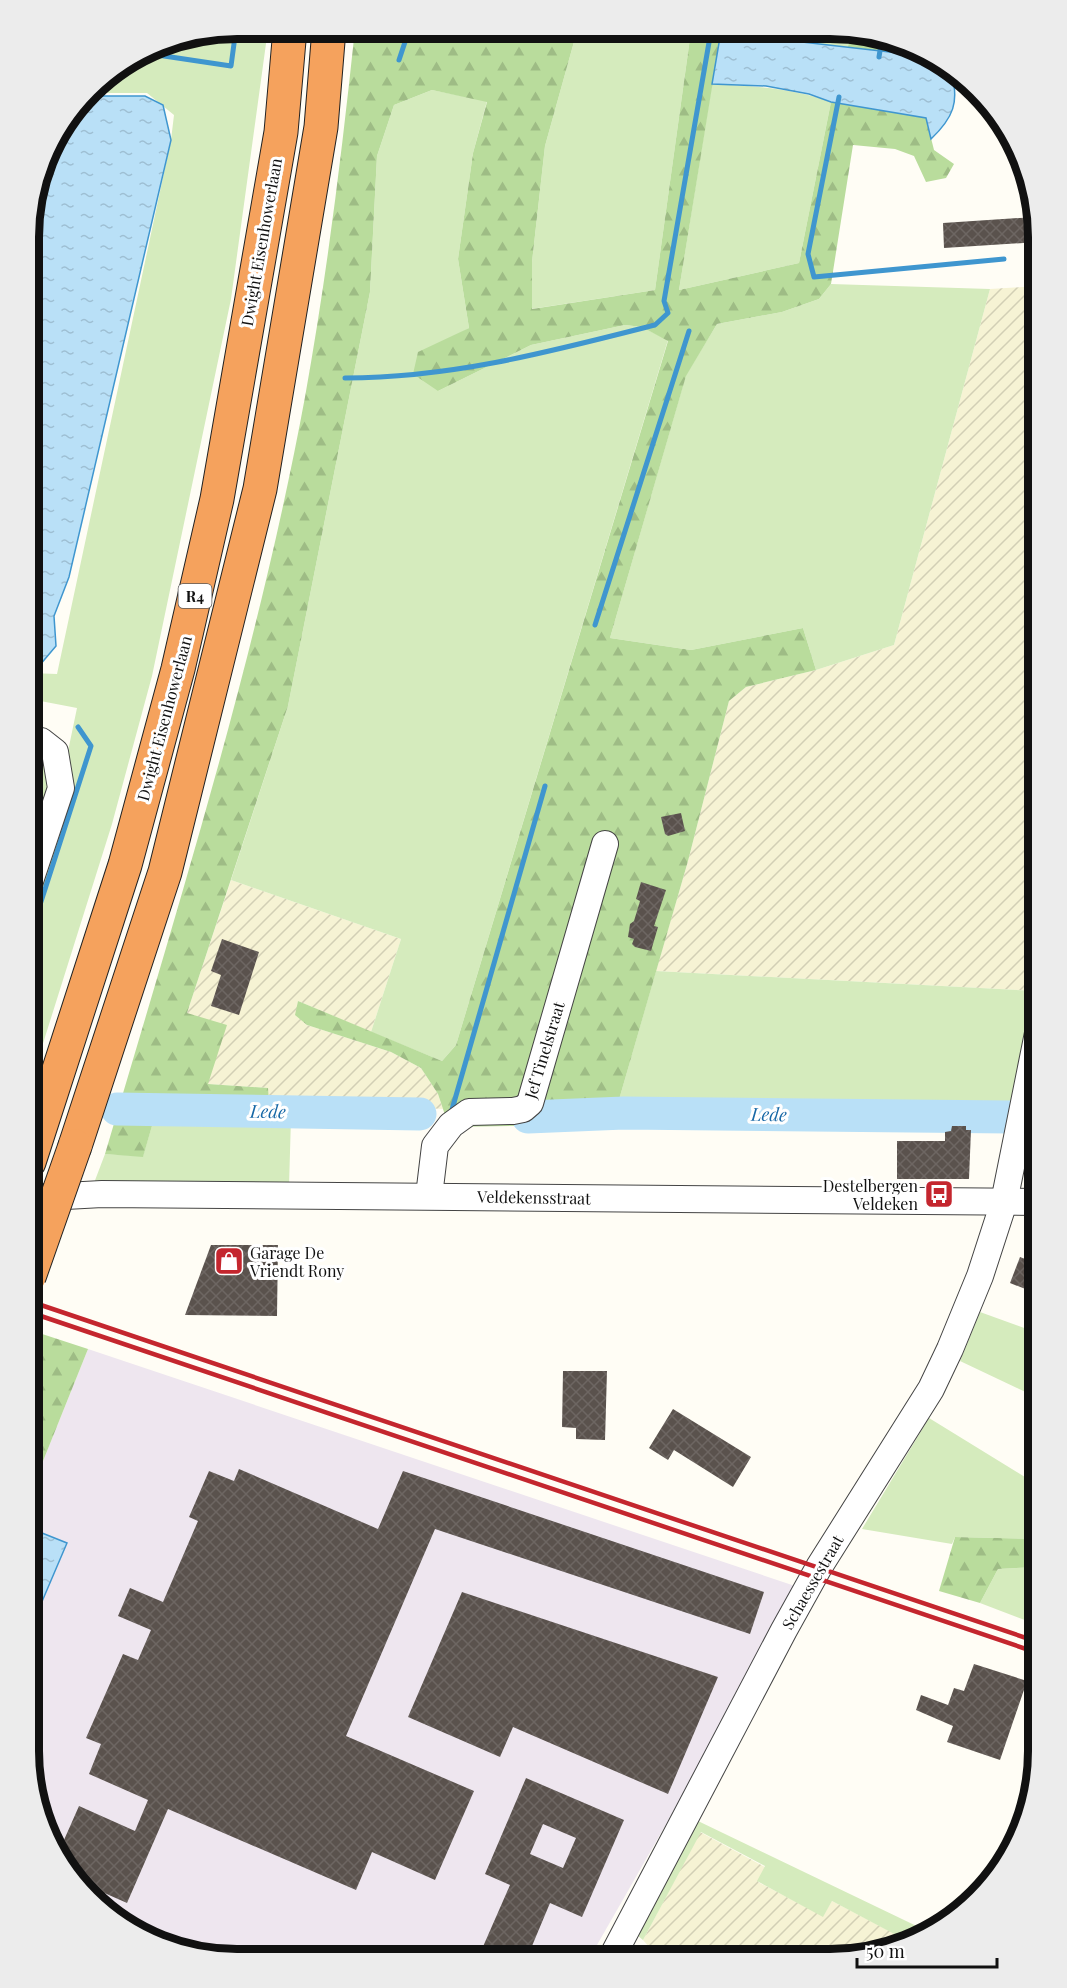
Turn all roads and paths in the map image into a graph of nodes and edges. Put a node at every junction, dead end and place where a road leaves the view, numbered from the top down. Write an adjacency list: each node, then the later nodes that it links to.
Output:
1 (289, 39): 7 (highway, Dwight Eisenhowerlaan / R4)
2 (328, 39): 12 (highway, R4, bridge)
3 (39, 741): 5 (street)
4 (605, 844): 8 (street, Jef Tinelstraat)
5 (39, 856)
6 (1028, 1083): 10 (street, Schaessestraat)
7 (39, 1130)
8 (429, 1196): 9 (street, Veldekensstraat); 10 (street, Veldekensstraat)
9 (39, 1197)
10 (1004, 1202): 11 (street, Veldekensstraat); 13 (street, Schaessestraat)
11 (1028, 1202)
12 (39, 1249)
13 (616, 1949)

